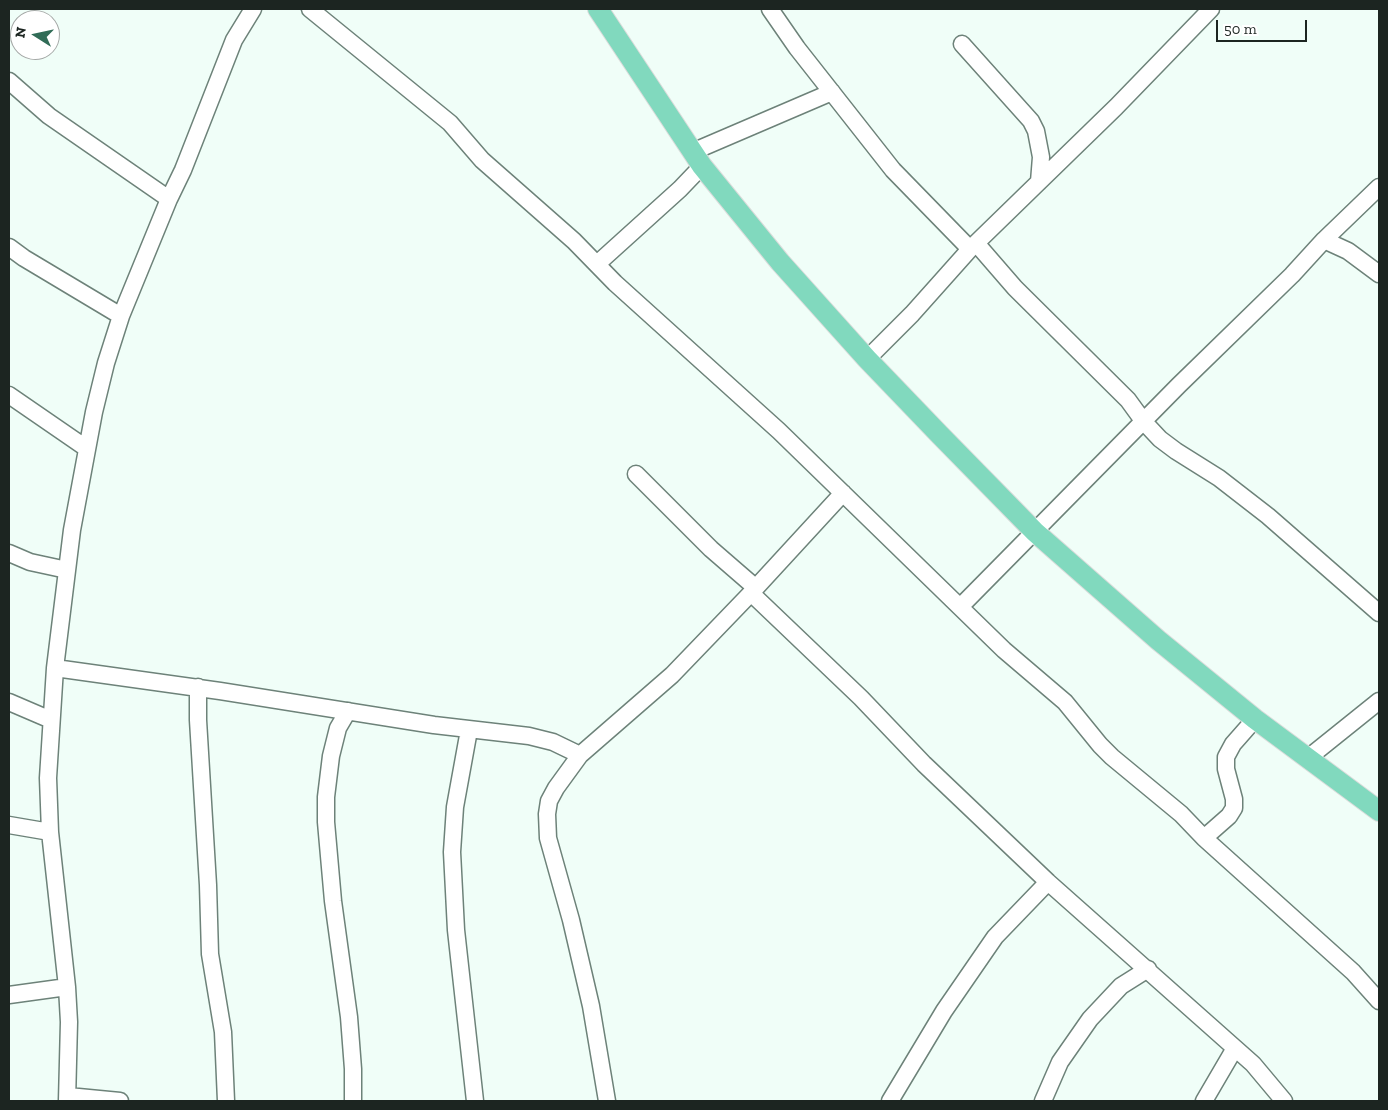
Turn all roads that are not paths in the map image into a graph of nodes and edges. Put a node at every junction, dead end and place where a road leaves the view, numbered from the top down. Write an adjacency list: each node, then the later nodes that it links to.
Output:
1 (253, 9): 12 (street)
2 (310, 9): 16 (street)
3 (598, 9): 9 (main road)
4 (770, 9): 8 (street)
5 (1211, 9): 10 (street)
6 (962, 44): 10 (street)
7 (9, 81): 12 (street)
8 (832, 92): 9 (street); 14 (street)
9 (697, 159): 16 (street); 19 (main road)
10 (1039, 182): 14 (street)
11 (1379, 187): 13 (street)
12 (168, 199): 18 (street)
13 (1324, 240): 17 (street); 21 (street)
14 (973, 246): 19 (street); 21 (street)
15 (9, 247): 18 (street)
16 (597, 264): 24 (street)
17 (1379, 274)
18 (121, 316): 22 (street)
19 (867, 359): 25 (main road)
20 (9, 395): 22 (street)
21 (1144, 422): 25 (street); 30 (street)
22 (86, 448): 27 (street)
23 (636, 474): 28 (street)
24 (843, 492): 28 (street); 29 (street)
25 (1035, 532): 29 (street); 36 (main road)
26 (9, 553): 27 (street)
27 (67, 570): 31 (street)
28 (754, 591): 39 (street); 45 (street)
29 (960, 607): 44 (street)
30 (1379, 614)
31 (55, 668): 32 (street); 37 (street)
32 (198, 687): 35 (street); 53 (street)
33 (1379, 701): 40 (street)
34 (9, 702): 37 (street)
35 (348, 711): 38 (street); 54 (street)
36 (1255, 719): 40 (main road); 44 (street)
37 (51, 720): 43 (street)
38 (469, 730): 39 (street); 55 (street)
39 (580, 755): 56 (street)
40 (1308, 758): 41 (main road)
41 (1379, 811)
42 (9, 826): 43 (street)
43 (50, 832): 47 (street)
44 (1204, 838): 49 (street)
45 (1048, 882): 46 (street); 57 (street)
46 (1148, 969): 50 (street); 58 (street)
47 (67, 987): 48 (street); 51 (street)
48 (9, 995)
49 (1379, 1001)
50 (1235, 1048): 59 (street); 60 (street)
51 (68, 1099): 52 (street)
52 (120, 1101)
53 (226, 1101)
54 (353, 1101)
55 (475, 1101)
56 (607, 1101)
57 (890, 1101)
58 (1043, 1101)
59 (1204, 1101)
60 (1284, 1101)

